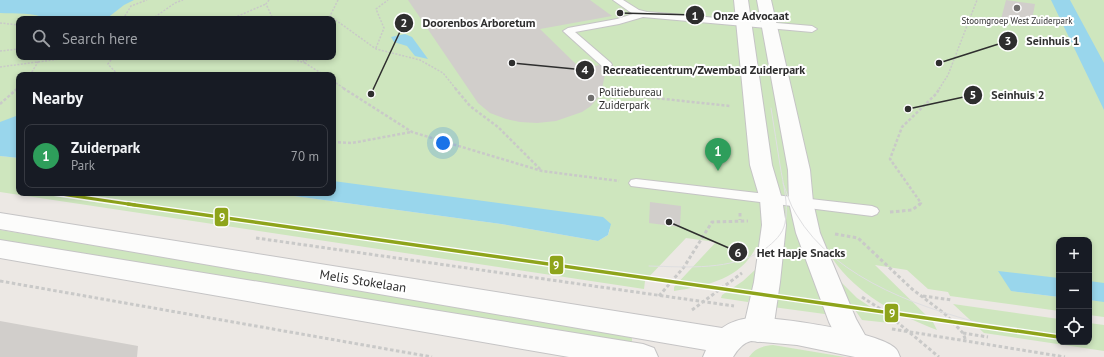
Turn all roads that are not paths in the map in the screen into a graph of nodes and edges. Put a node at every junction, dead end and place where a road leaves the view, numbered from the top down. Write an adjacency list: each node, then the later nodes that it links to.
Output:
1 (616, 0): 4 (lane)
2 (741, 0): 5 (street)
3 (764, 0): 6 (street)
4 (642, 14): 5 (lane); 8 (lane)
5 (744, 23): 6 (lane); 10 (street)
6 (769, 26): 7 (lane); 11 (street)
7 (812, 29)
8 (607, 65)
9 (636, 183): 10 (lane)
10 (771, 199): 11 (lane); 15 (street)
11 (801, 202): 12 (lane); 16 (street)
12 (872, 211)
13 (0, 221): 17 (street, Melis Stokelaan)
14 (0, 249): 18 (street)
15 (758, 330): 16 (street); 17 (street)
16 (854, 344): 19 (street)
17 (722, 349)
18 (643, 357)
19 (885, 357)

